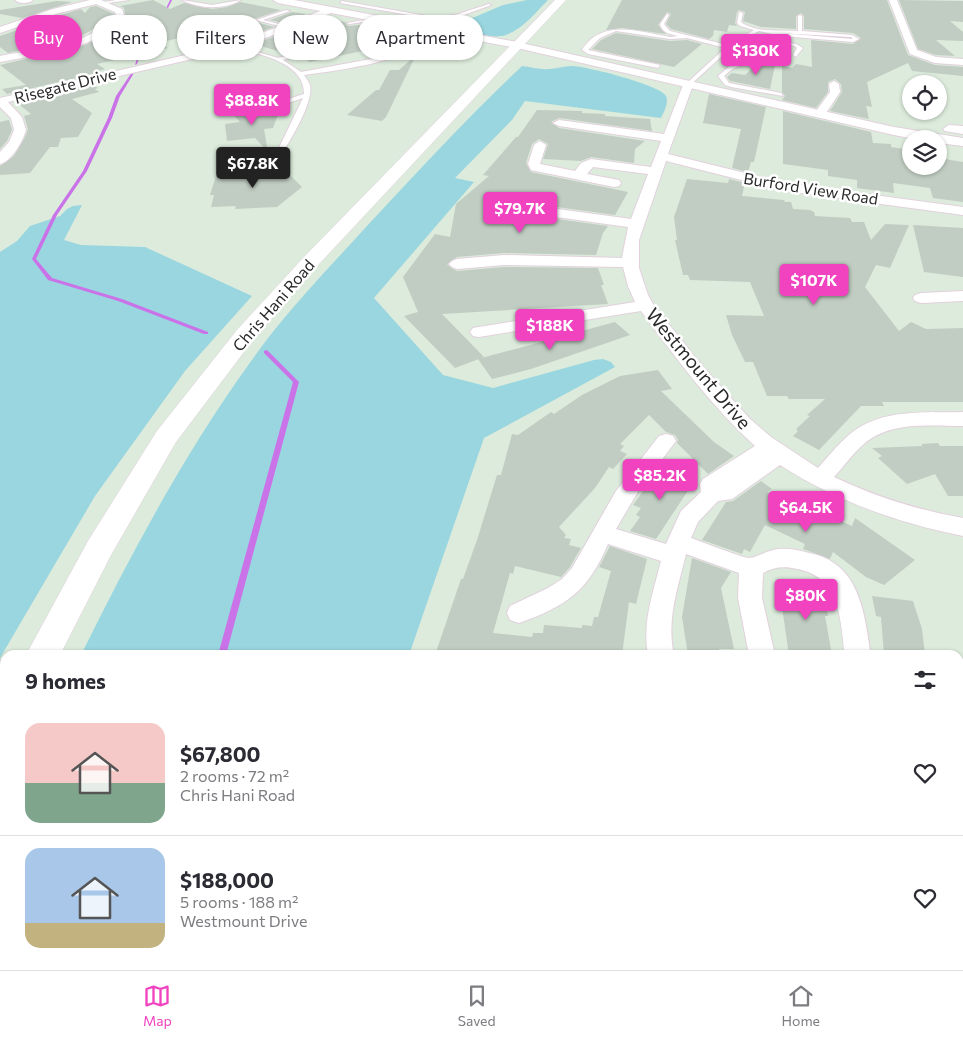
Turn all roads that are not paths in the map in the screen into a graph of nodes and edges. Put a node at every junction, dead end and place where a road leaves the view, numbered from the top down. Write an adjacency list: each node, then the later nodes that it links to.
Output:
1 (19, 0): 2 (street)
2 (29, 0)
3 (127, 0): 9 (lane)
4 (184, 0): 5 (lane)
5 (239, 0)
6 (278, 0): 13 (street)
7 (562, 0): 30 (main road, Chris Hani Road)
8 (893, 0): 38 (street)
9 (98, 1): 24 (street); 33 (street)
10 (345, 1): 13 (lane); 15 (lane)
11 (392, 4): 15 (lane)
12 (489, 4): 15 (lane)
13 (329, 10): 15 (street); 19 (street, Risegate Drive)
14 (288, 11): 18 (lane)
15 (376, 13): 22 (lane); 30 (street)
16 (741, 13): 25 (lane)
17 (274, 15): 23 (lane)
18 (275, 15)
19 (317, 15)
20 (667, 15): 28 (lane)
21 (800, 16): 27 (lane)
22 (349, 23)
23 (274, 24)
24 (0, 30)
25 (758, 30): 26 (lane); 29 (lane)
26 (766, 31): 27 (lane); 27 (lane)
27 (800, 32)
28 (685, 37): 31 (lane); 39 (lane)
29 (745, 37): 31 (lane); 32 (lane)
30 (517, 45): 42 (street); 78 (main road, Chris Hani Road)
31 (729, 47): 42 (lane)
32 (796, 55)
33 (0, 59)
34 (177, 60): 46 (street, Risegate Drive)
35 (278, 60): 40 (lane)
36 (380, 60): 40 (lane)
37 (776, 61): 43 (lane)
38 (963, 62)
39 (658, 66)
40 (300, 74): 44 (lane)
41 (834, 84): 48 (street)
42 (688, 85): 43 (street); 52 (street, Westmount Drive)
43 (736, 92): 45 (lane); 48 (street)
44 (307, 95): 47 (lane); 55 (lane)
45 (781, 95)
46 (0, 101): 56 (street, Risegate Drive)
47 (235, 110)
48 (820, 114): 53 (street)
49 (559, 123): 52 (street)
50 (949, 129): 51 (street)
51 (963, 130)
52 (668, 138): 57 (street, Westmount Drive)
53 (963, 142)
54 (540, 145): 58 (street)
55 (278, 156)
56 (0, 160)
57 (658, 164): 58 (street, Burford View Road); 61 (street, Burford View Road); 62 (street, Westmount Drive)
58 (579, 176): 59 (street)
59 (614, 183)
60 (499, 204): 62 (street)
61 (963, 210)
62 (636, 224): 63 (street, Westmount Drive)
63 (629, 262): 64 (street); 67 (street, Westmount Drive)
64 (457, 264)
65 (963, 296): 66 (street)
66 (920, 298)
67 (645, 305): 68 (street); 71 (street, Westmount Drive)
68 (479, 332)
69 (963, 419): 72 (street)
70 (666, 441): 74 (street)
71 (775, 450): 72 (street, Westmount Drive); 75 (street)
72 (820, 479): 73 (street, Westmount Drive)
73 (963, 527)
74 (602, 533): 75 (street); 77 (street)
75 (676, 549): 76 (street); 79 (street)
76 (751, 568): 80 (street); 81 (street)
77 (519, 613)
78 (46, 650)
79 (660, 650)
80 (761, 650)
81 (857, 650)

